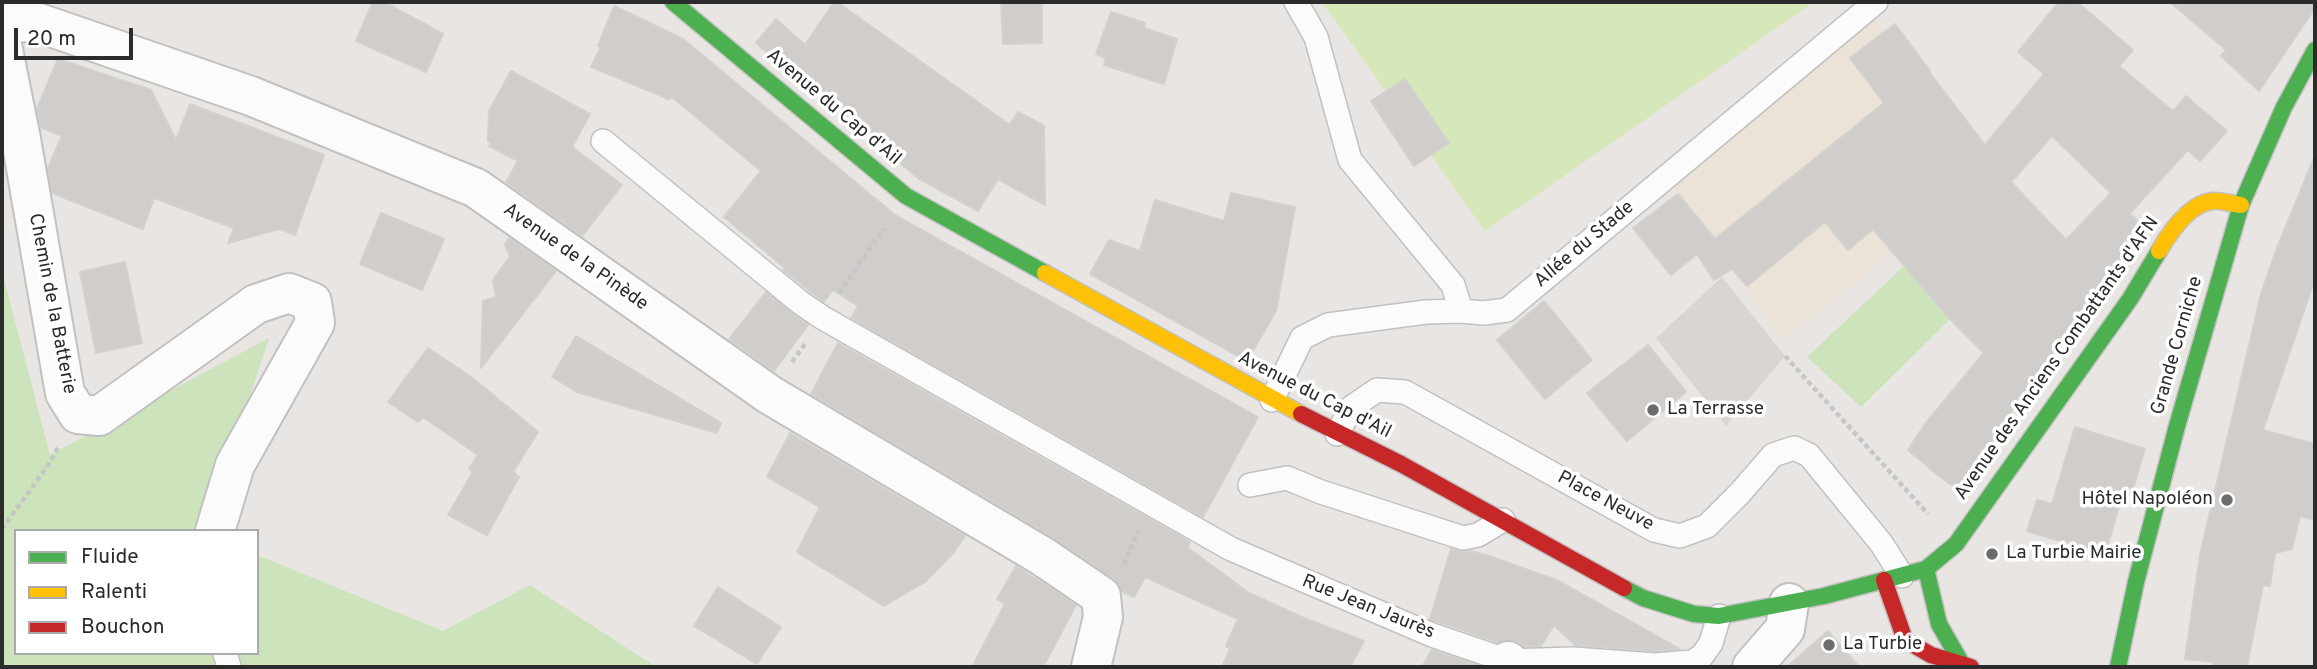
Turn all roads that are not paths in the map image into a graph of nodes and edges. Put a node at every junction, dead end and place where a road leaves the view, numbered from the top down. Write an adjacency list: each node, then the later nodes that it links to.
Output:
1 (673, 2): 10 (street, Avenue du Cap d'Ail)
2 (1296, 2): 9 (lane)
3 (1876, 2): 9 (lane, Allée du Stade)
4 (2, 21): 21 (street, Avenue de la Pinède)
5 (2, 45): 14 (street, Chemin de la Batterie)
6 (2315, 50): 8 (street, Grande Corniche)
7 (603, 141): 19 (lane, Rue Jean Jaurès)
8 (2241, 205): 15 (street, Avenue des Anciens Combattants d'AFN); 23 (street, Grande Corniche)
9 (1461, 311): 10 (lane, Allée du Stade)
10 (1272, 400): 11 (street, Avenue du Cap d'Ail)
11 (1337, 434): 13 (street, Avenue du Cap d'Ail); 16 (lane, Place Neuve)
12 (1250, 485): 13 (lane)
13 (1503, 520): 18 (street, Avenue du Cap d'Ail)
14 (216, 529)
15 (1926, 569): 16 (street, Avenue du Cap d'Ail); 20 (street)
16 (1893, 578): 17 (street, Avenue du Cap d'Ail); 20 (street)
17 (1789, 603): 18 (street, Avenue du Cap d'Ail); 22 (street)
18 (1719, 616): 19 (lane, Rue Jean Jaurès)
19 (1506, 664)
20 (1967, 666)
21 (1091, 667)
22 (1752, 667)
23 (2118, 667)

